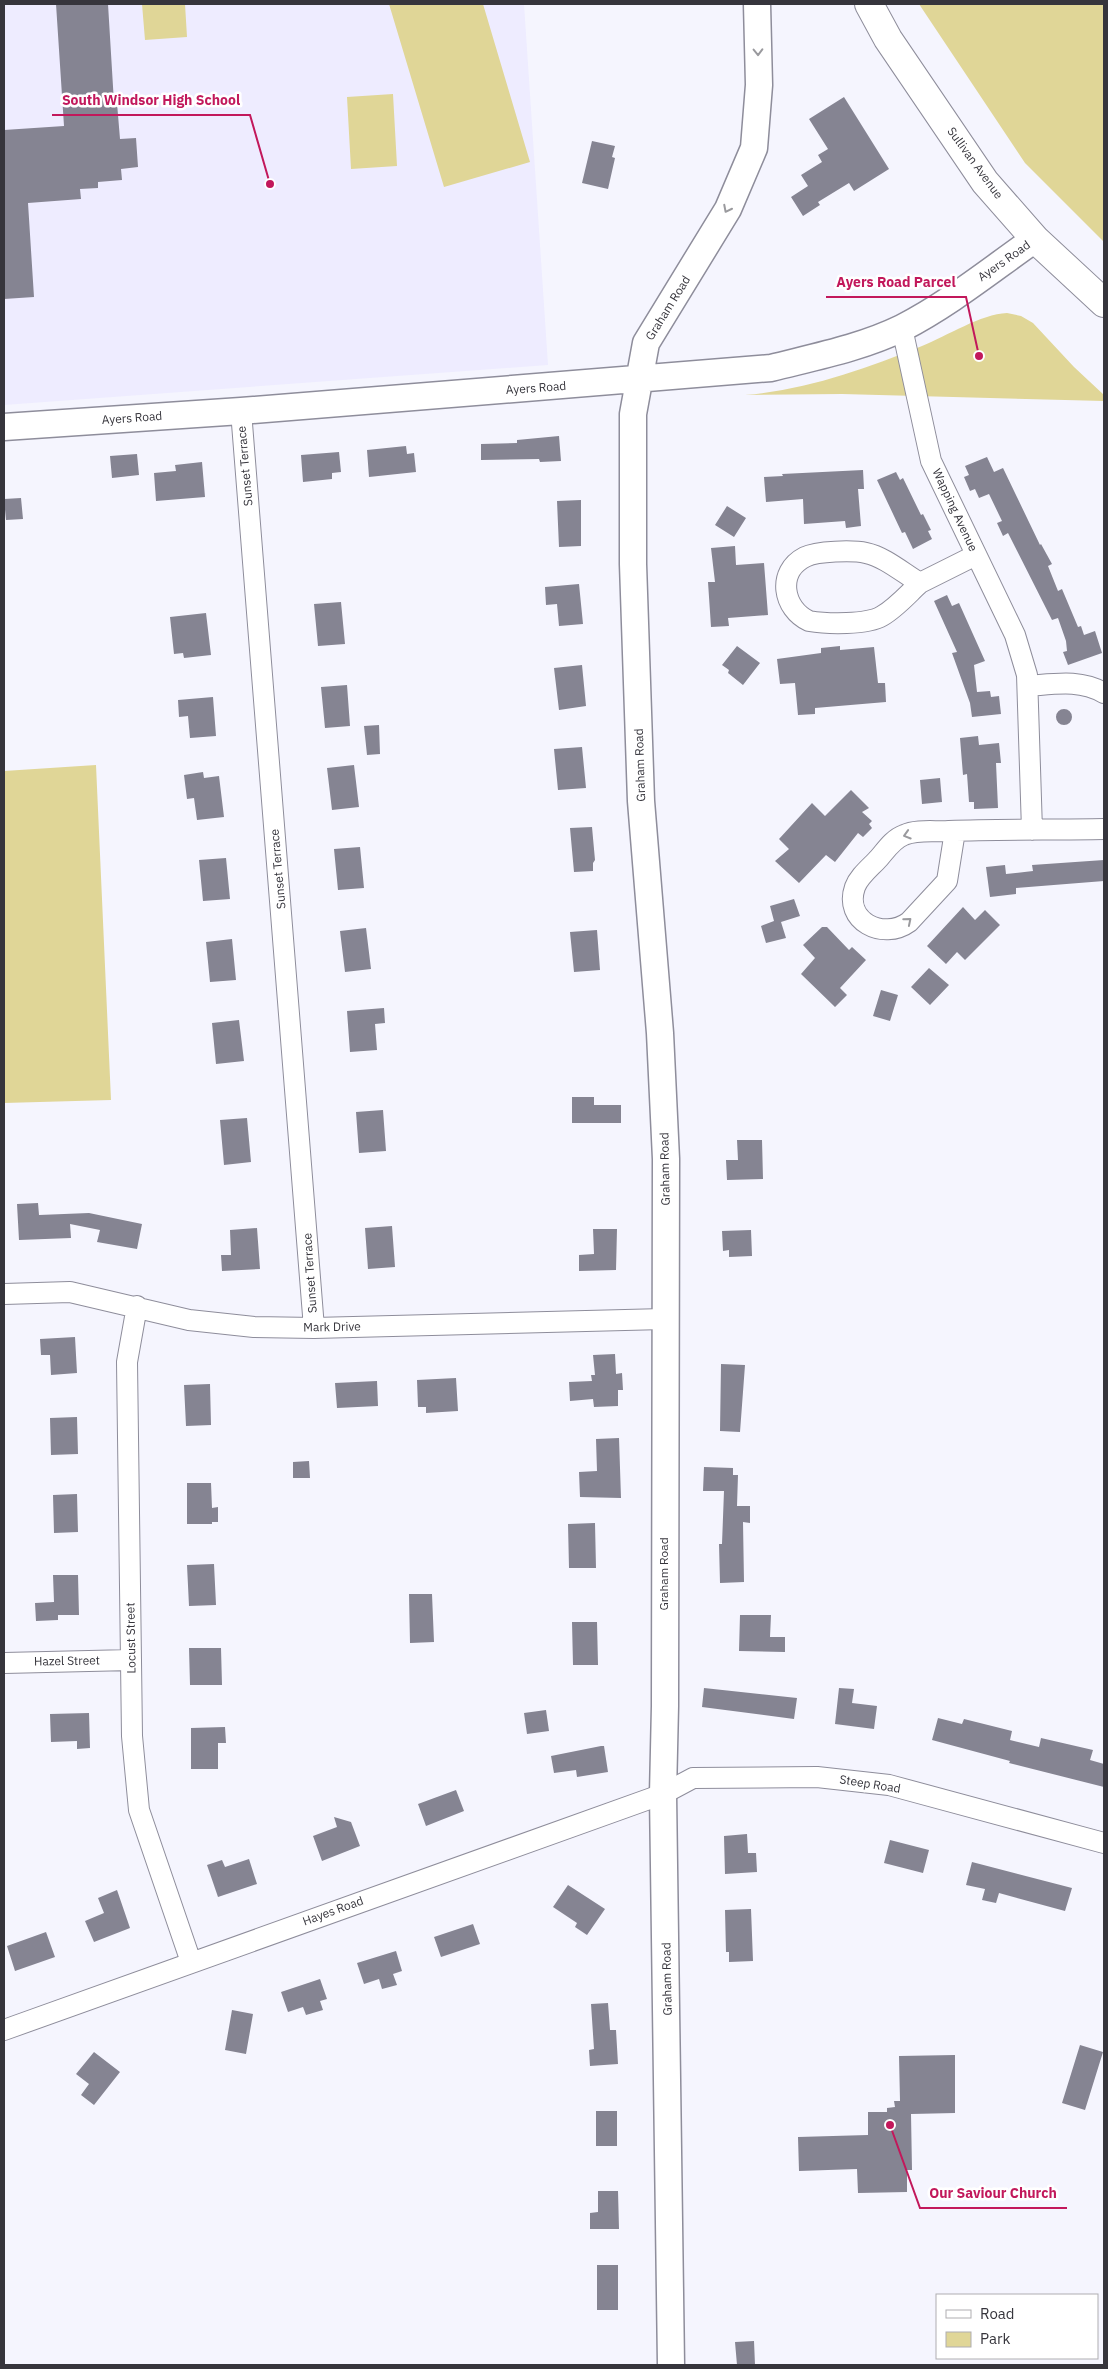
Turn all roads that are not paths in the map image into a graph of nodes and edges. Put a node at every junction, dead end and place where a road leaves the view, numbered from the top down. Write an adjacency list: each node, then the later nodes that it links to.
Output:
1 (757, 4): 6 (street, Graham Road, one-way to 6)
2 (869, 4): 3 (main road, Sullivan Avenue)
3 (1035, 239): 4 (main road, Sullivan Avenue); 5 (street, Ayers Road)
4 (1104, 303)
5 (902, 328): 6 (street, Ayers Road); 9 (street, Wapping Avenue)
6 (639, 379): 7 (street, Ayers Road); 18 (street, Graham Road)
7 (241, 411): 8 (street, Ayers Road); 19 (street, Sunset Terrace)
8 (4, 427)
9 (976, 555): 10 (street); 11 (street, Wapping Avenue)
10 (920, 583): 10 (street)
11 (1028, 686): 12 (street); 14 (street, Wapping Avenue)
12 (1104, 693)
13 (1104, 829): 14 (street)
14 (1032, 830): 15 (street)
15 (955, 831): 15 (street, one-way to 15)
16 (4, 1294): 17 (street, Mark Drive)
17 (137, 1306): 19 (street, Mark Drive); 20 (street, Locust Street)
18 (664, 1319): 19 (street, Mark Drive); 22 (street, Graham Road)
19 (314, 1328)
20 (131, 1660): 21 (street, Hazel Street); 24 (street, Locust Street)
21 (4, 1663)
22 (663, 1794): 23 (street, Steep Road); 24 (street, Hayes Road); 26 (street, Graham Road)
23 (1104, 1843)
24 (190, 1962): 25 (street, Hayes Road)
25 (4, 2030)
26 (671, 2365)

